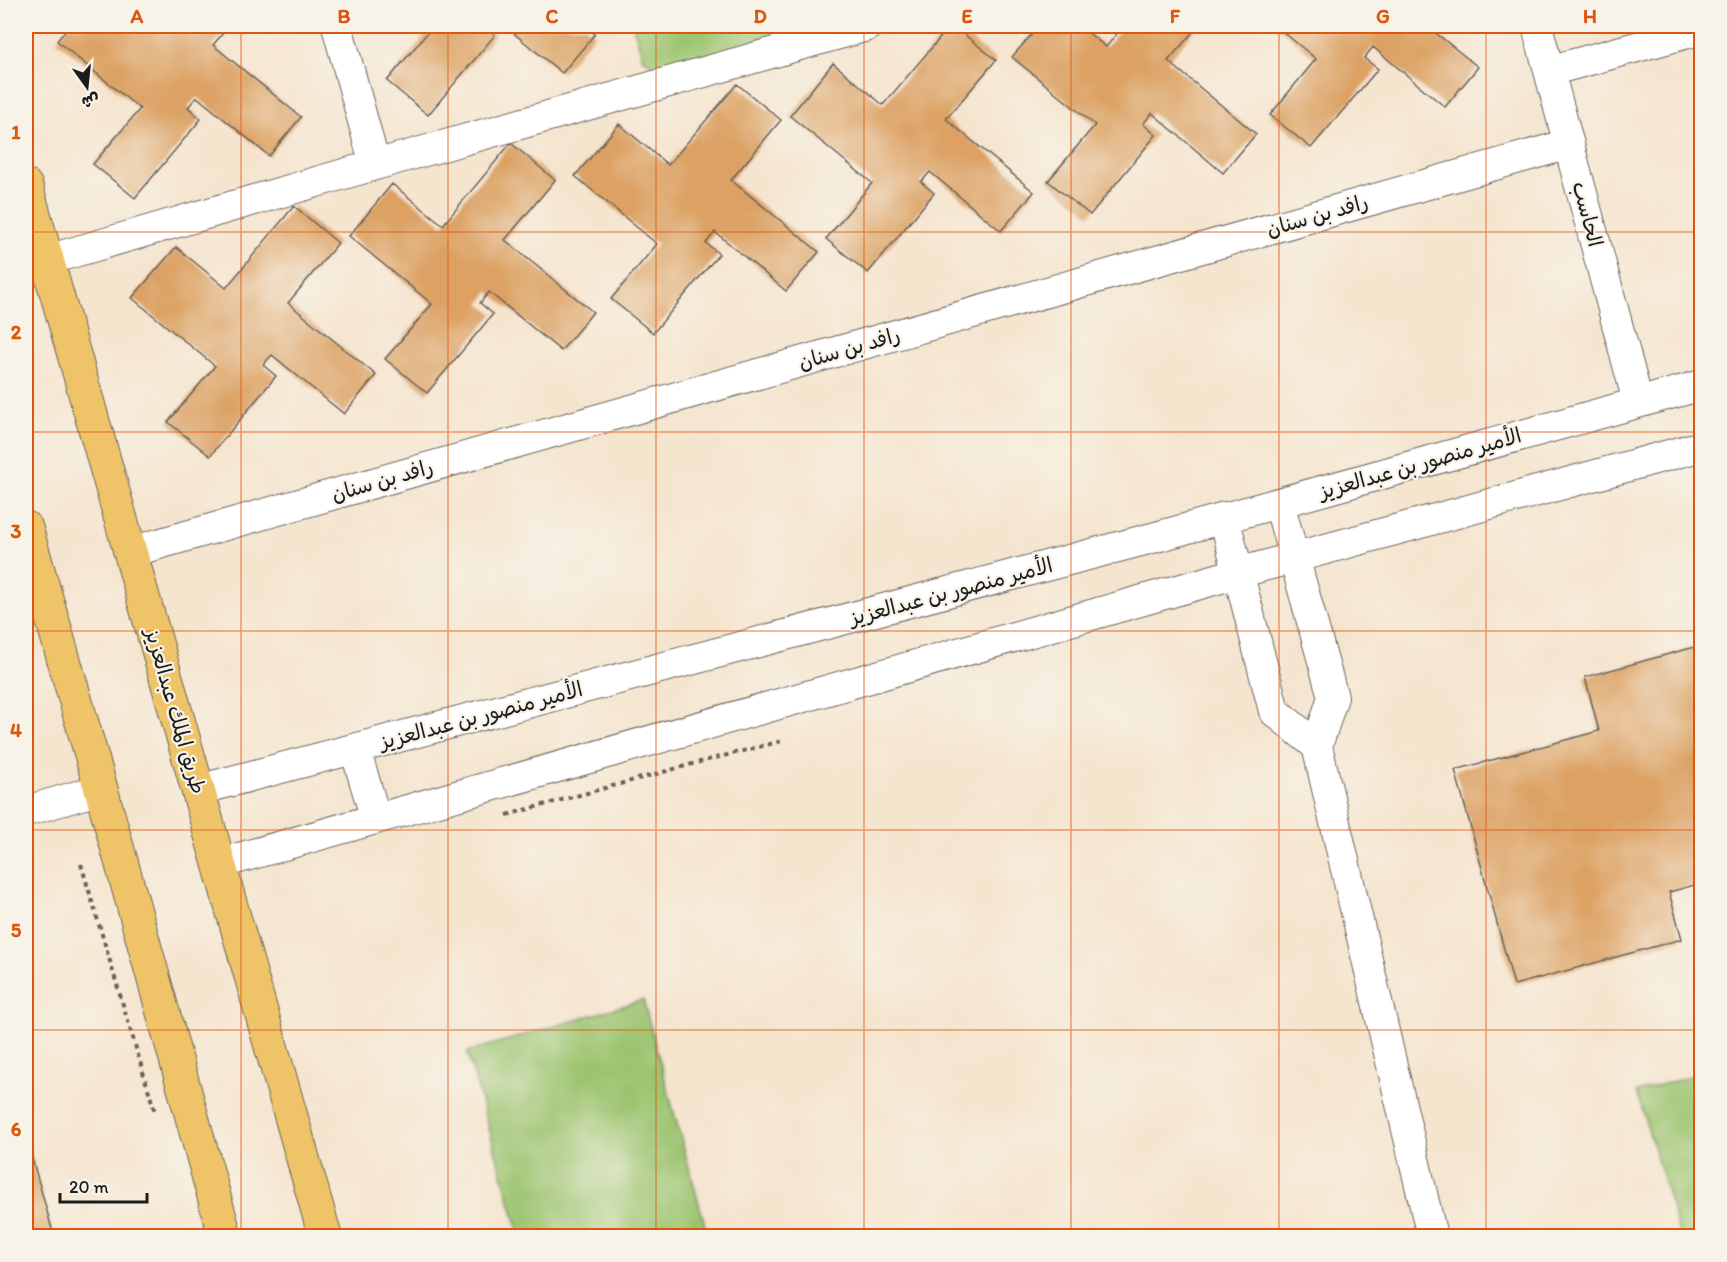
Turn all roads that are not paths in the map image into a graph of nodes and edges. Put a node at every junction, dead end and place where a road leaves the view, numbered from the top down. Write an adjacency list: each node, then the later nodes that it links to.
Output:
1 (337, 26): 7 (street)
2 (867, 26): 7 (street)
3 (1537, 26): 5 (street, الحاسب)
4 (1701, 29): 5 (street)
5 (1550, 71): 6 (street, الحاسب)
6 (1569, 144): 11 (street, الحاسب); 16 (street, رافد بن سنان)
7 (375, 165): 9 (street)
8 (26, 186): 9 (main road, طريق الملك عبدالعزيز)
9 (47, 260): 16 (main road, طريق الملك عبدالعزيز)
10 (1701, 385): 11 (street, الأمير منصور بن عبدالعزيز)
11 (1638, 402): 13 (street, الأمير منصور بن عبدالعزيز)
12 (1701, 446): 17 (street)
13 (1279, 503): 14 (street, الأمير منصور بن عبدالعزيز); 17 (street)
14 (1224, 517): 18 (street); 20 (street, الأمير منصور بن عبدالعزيز)
15 (26, 528): 21 (main road)
16 (130, 552): 22 (main road, طريق الملك عبدالعزيز)
17 (1294, 557): 18 (street); 19 (street)
18 (1238, 573): 19 (street); 24 (street)
19 (1317, 746): 28 (street)
20 (355, 749): 22 (street, الأمير منصور بن عبدالعزيز); 24 (street)
21 (101, 789): 23 (street); 26 (main road)
22 (198, 790): 25 (main road, طريق الملك عبدالعزيز)
23 (26, 811)
24 (376, 819): 25 (street)
25 (218, 864): 27 (main road, طريق الملك عبدالعزيز)
26 (225, 1236)
27 (325, 1236)
28 (1432, 1236)

